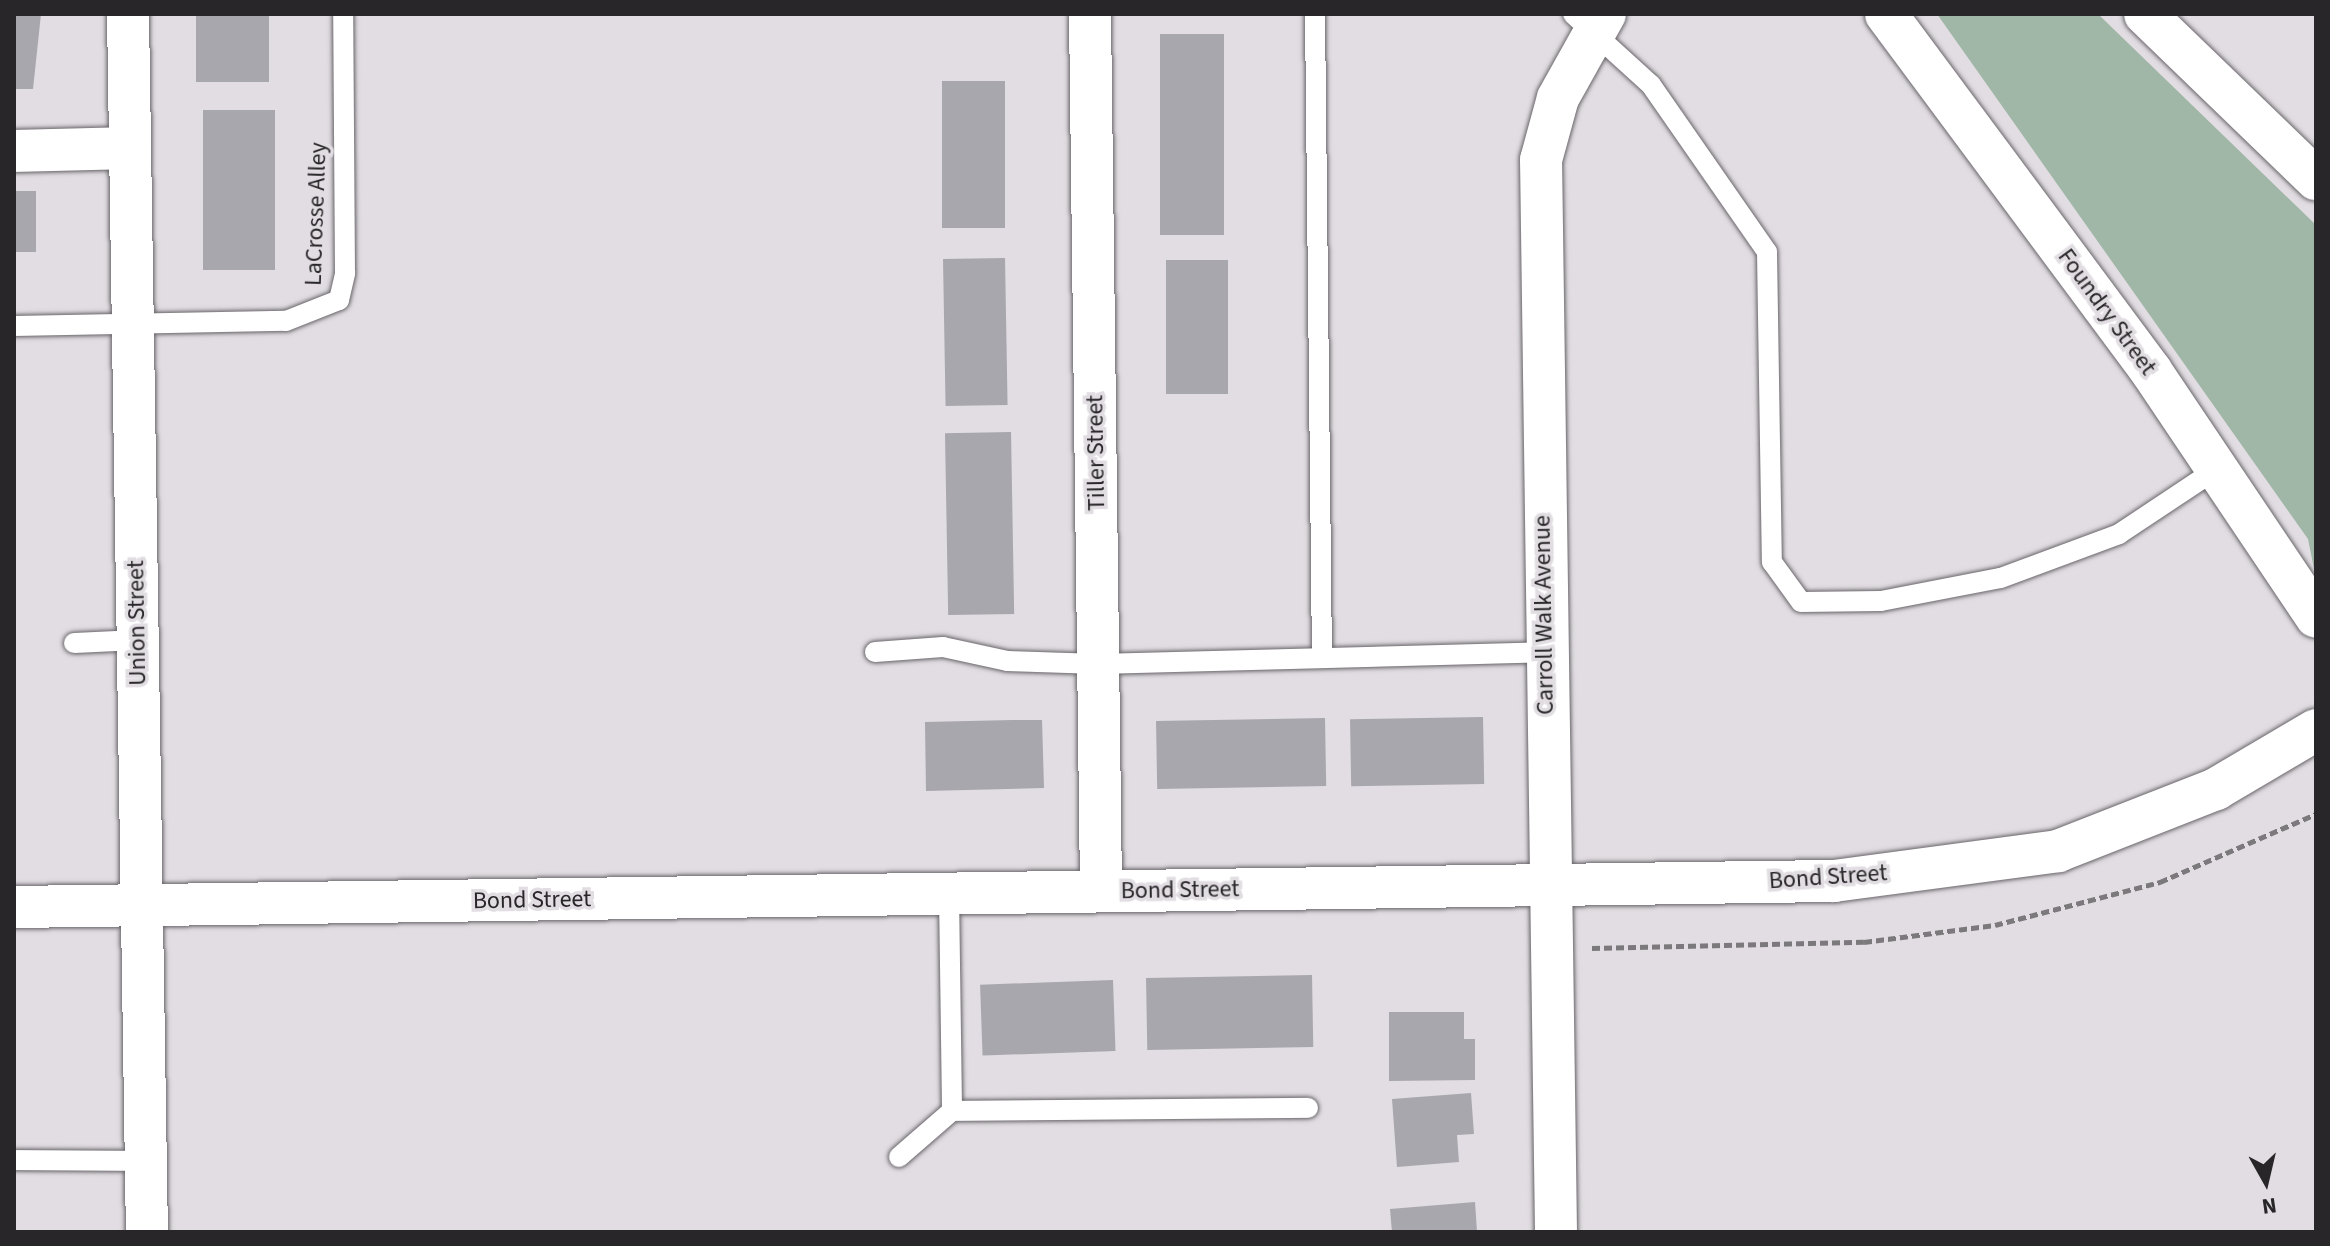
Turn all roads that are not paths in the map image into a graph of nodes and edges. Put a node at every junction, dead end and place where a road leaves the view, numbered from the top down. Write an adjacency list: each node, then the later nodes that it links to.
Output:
1 (128, 14): 8 (street, Union Street)
2 (343, 14): 11 (lane, LaCrosse Alley)
3 (1090, 14): 20 (street, Tiller Street)
4 (1315, 14): 19 (lane)
5 (1886, 14): 13 (street, Foundry Street)
6 (2145, 14): 10 (street)
7 (1590, 19): 13 (lane); 18 (street, Carroll Walk Avenue)
8 (130, 148): 9 (street); 11 (street, Union Street)
9 (14, 151)
10 (2316, 179)
11 (133, 325): 12 (lane); 15 (street, Union Street)
12 (14, 326)
13 (2217, 469): 14 (street, Foundry Street)
14 (2316, 617)
15 (138, 640): 16 (lane); 25 (street, Union Street)
16 (74, 643)
17 (875, 652): 20 (lane)
18 (1545, 652): 19 (lane); 22 (street, Carroll Walk Avenue)
19 (1322, 658): 20 (lane)
20 (1098, 664): 23 (street, Tiller Street)
21 (2316, 730): 22 (street, Bond Street)
22 (1549, 884): 23 (street, Bond Street); 33 (street, Carroll Walk Avenue)
23 (1101, 891): 24 (street, Bond Street)
24 (949, 893): 25 (street, Bond Street); 28 (lane)
25 (142, 906): 26 (street, Bond Street); 31 (street, Union Street)
26 (14, 907)
27 (1308, 1108): 28 (lane)
28 (952, 1111): 29 (lane)
29 (899, 1157)
30 (14, 1160): 31 (lane)
31 (146, 1161): 32 (street, Union Street)
32 (147, 1232)
33 (1556, 1232)

